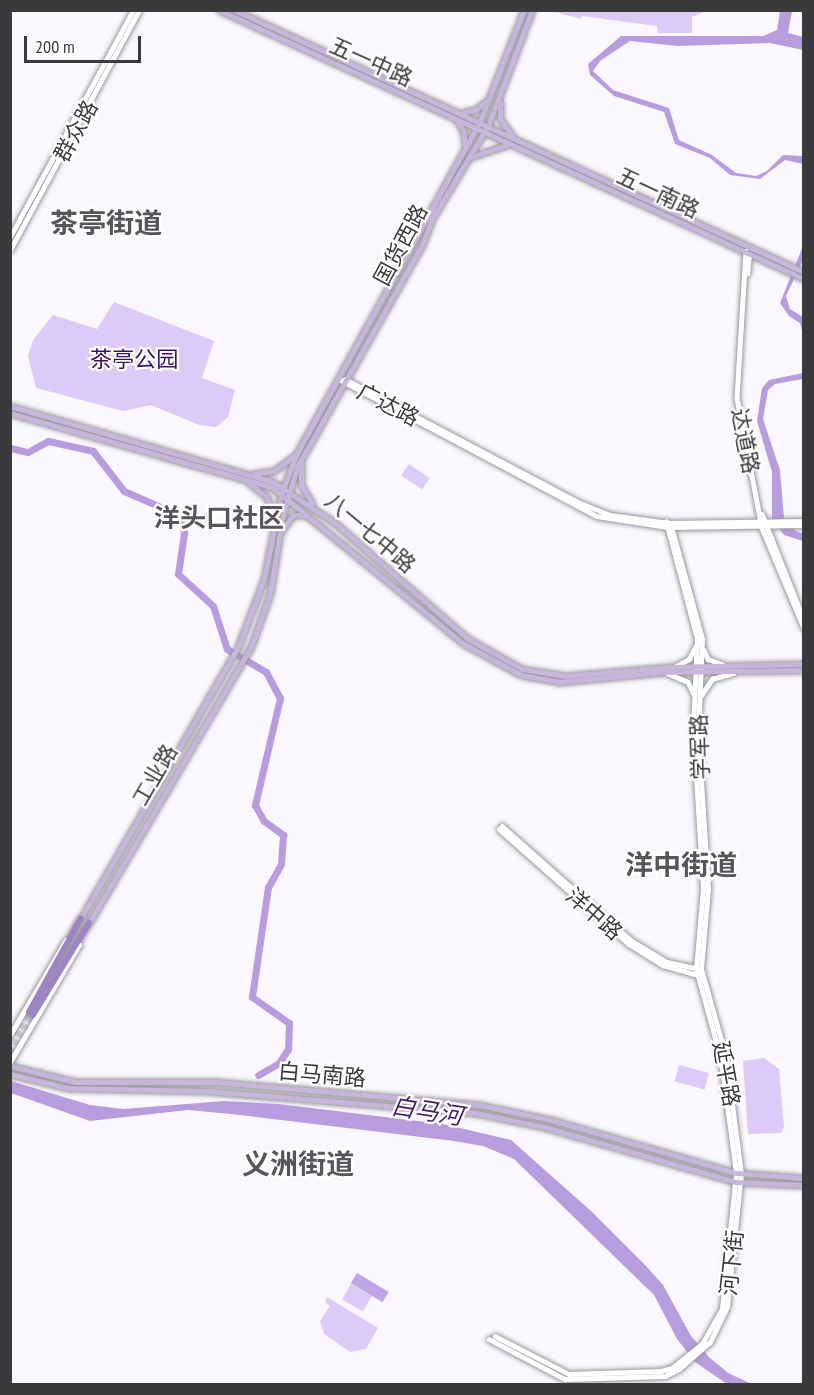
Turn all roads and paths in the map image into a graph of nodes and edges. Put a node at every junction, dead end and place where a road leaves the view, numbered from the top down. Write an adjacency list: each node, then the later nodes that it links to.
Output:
1 (133, 10): 18 (main road)
2 (139, 10): 20 (main road, 群众路)
3 (219, 10): 10 (main road, 五一中路)
4 (234, 10): 9 (main road, 五一中路)
5 (524, 10): 7 (main road, 国货西路)
6 (532, 10): 8 (main road, 国货西路)
7 (492, 92): 9 (main road); 11 (main road, 国货西路)
8 (501, 96): 12 (main road, 国货西路); 15 (main road)
9 (458, 111): 11 (main road, 五一中路)
10 (453, 117): 13 (main road, 五一中路); 16 (main road)
11 (480, 121): 12 (main road, 五一中路); 13 (main road, 国货西路)
12 (488, 126): 14 (main road, 国货西路); 15 (main road, 五一中路)
13 (476, 128): 14 (main road, 五一中路); 16 (main road, 国货西路)
14 (485, 132): 15 (main road, 五一中路); 17 (main road, 国货西路)
15 (512, 141): 17 (main road); 19 (main road, 五一南路)
16 (465, 147): 22 (main road, 国货西路)
17 (469, 158): 22 (main road, 国货西路)
18 (10, 237)
19 (748, 249): 21 (main road, 五一南路); 35 (main road, 达道路)
20 (10, 250)
21 (803, 275)
22 (343, 380): 25 (main road, 国货西路); 26 (main road, 国货西路); 34 (main road, 广达路)
23 (10, 406): 27 (main road, 八一七中路)
24 (10, 413): 28 (main road, 八一七中路)
25 (297, 453): 27 (main road); 29 (main road, 国货西路)
26 (302, 459): 29 (main road, 国货西路); 31 (main road)
27 (250, 474): 29 (main road, 八一七中路)
28 (237, 476): 29 (main road, 八一七中路); 36 (main road)
29 (284, 491): 30 (main road, 工业路); 31 (main road, 八一七中路); 36 (main road, 工业路)
30 (287, 498): 32 (main road, 八一七中路); 37 (main road, 工业路)
31 (314, 508): 42 (main road, 八一七中路)
32 (310, 516): 37 (main road); 46 (main road, 八一七中路)
33 (804, 523): 35 (main road, 广达路)
34 (669, 525): 35 (main road, 广达路); 40 (main road, 学军路)
35 (763, 526): 38 (main road); 39 (main road, 达道路)
36 (272, 530): 50 (main road, 工业路)
37 (280, 534): 51 (main road, 工业路)
38 (804, 620)
39 (804, 628)
40 (699, 639): 42 (main road); 43 (main road, 学军路); 44 (main road)
41 (804, 664): 44 (main road)
42 (671, 667): 43 (main road, 八一七中路)
43 (699, 669): 44 (main road); 46 (main road, 八一七中路); 47 (main road, 学军路); 48 (main road, 学军路)
44 (733, 670): 45 (main road); 48 (main road)
45 (804, 670)
46 (664, 672): 47 (main road)
47 (695, 695): 52 (main road, 学军路)
48 (698, 703): 52 (main road, 学军路)
49 (500, 827): 52 (main road, 洋中路)
50 (81, 918): 51 (highway); 53 (main road, 工业路)
51 (89, 923): 54 (main road, 工业路)
52 (699, 972): 58 (main road, 延平路)
53 (19, 1020): 54 (main road); 55 (main road, 工业路)
54 (33, 1025): 56 (main road, 工业路)
55 (10, 1035)
56 (10, 1064): 58 (main road, 白马南路)
57 (10, 1074): 60 (main road)
58 (738, 1174): 59 (main road, 白马南路); 60 (main road, 河下街)
59 (804, 1178)
60 (738, 1183): 61 (main road); 62 (main road, 河下街)
61 (804, 1185)
62 (492, 1338)

